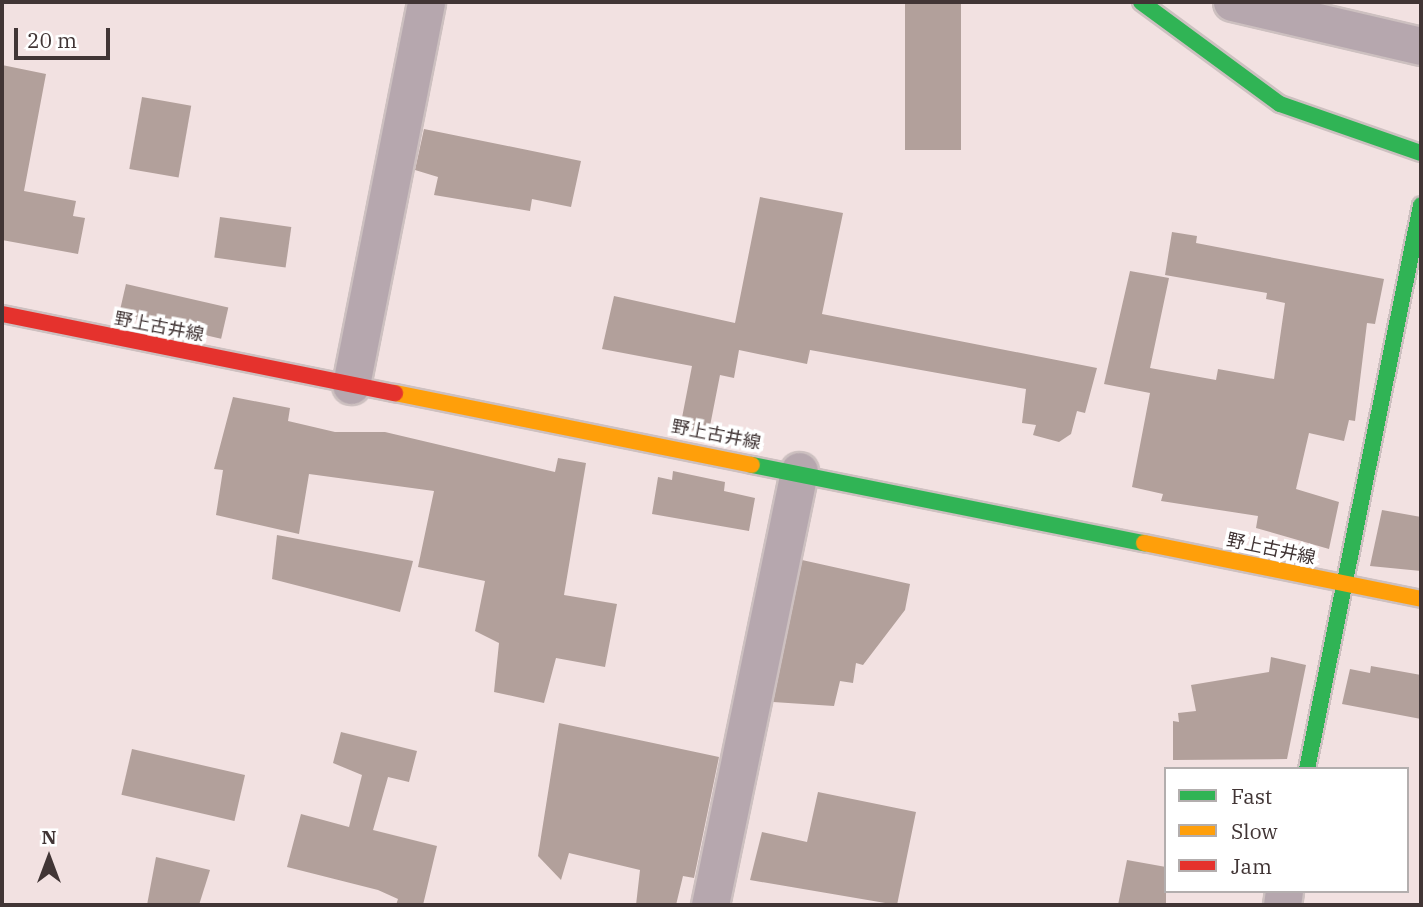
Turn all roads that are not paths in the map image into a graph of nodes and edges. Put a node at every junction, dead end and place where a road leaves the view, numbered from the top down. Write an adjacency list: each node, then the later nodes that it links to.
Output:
1 (426, 2): 8 (street)
2 (1142, 2): 5 (main road)
3 (1231, 2): 4 (street)
4 (1421, 46)
5 (1421, 153)
6 (1421, 205): 10 (main road)
7 (2, 314): 8 (main road, 野上古井線)
8 (351, 385): 9 (main road, 野上古井線)
9 (799, 471): 10 (main road, 野上古井線); 13 (street)
10 (1341, 583): 11 (main road, 野上古井線); 12 (main road)
11 (1421, 599)
12 (1307, 767)
13 (710, 905)

